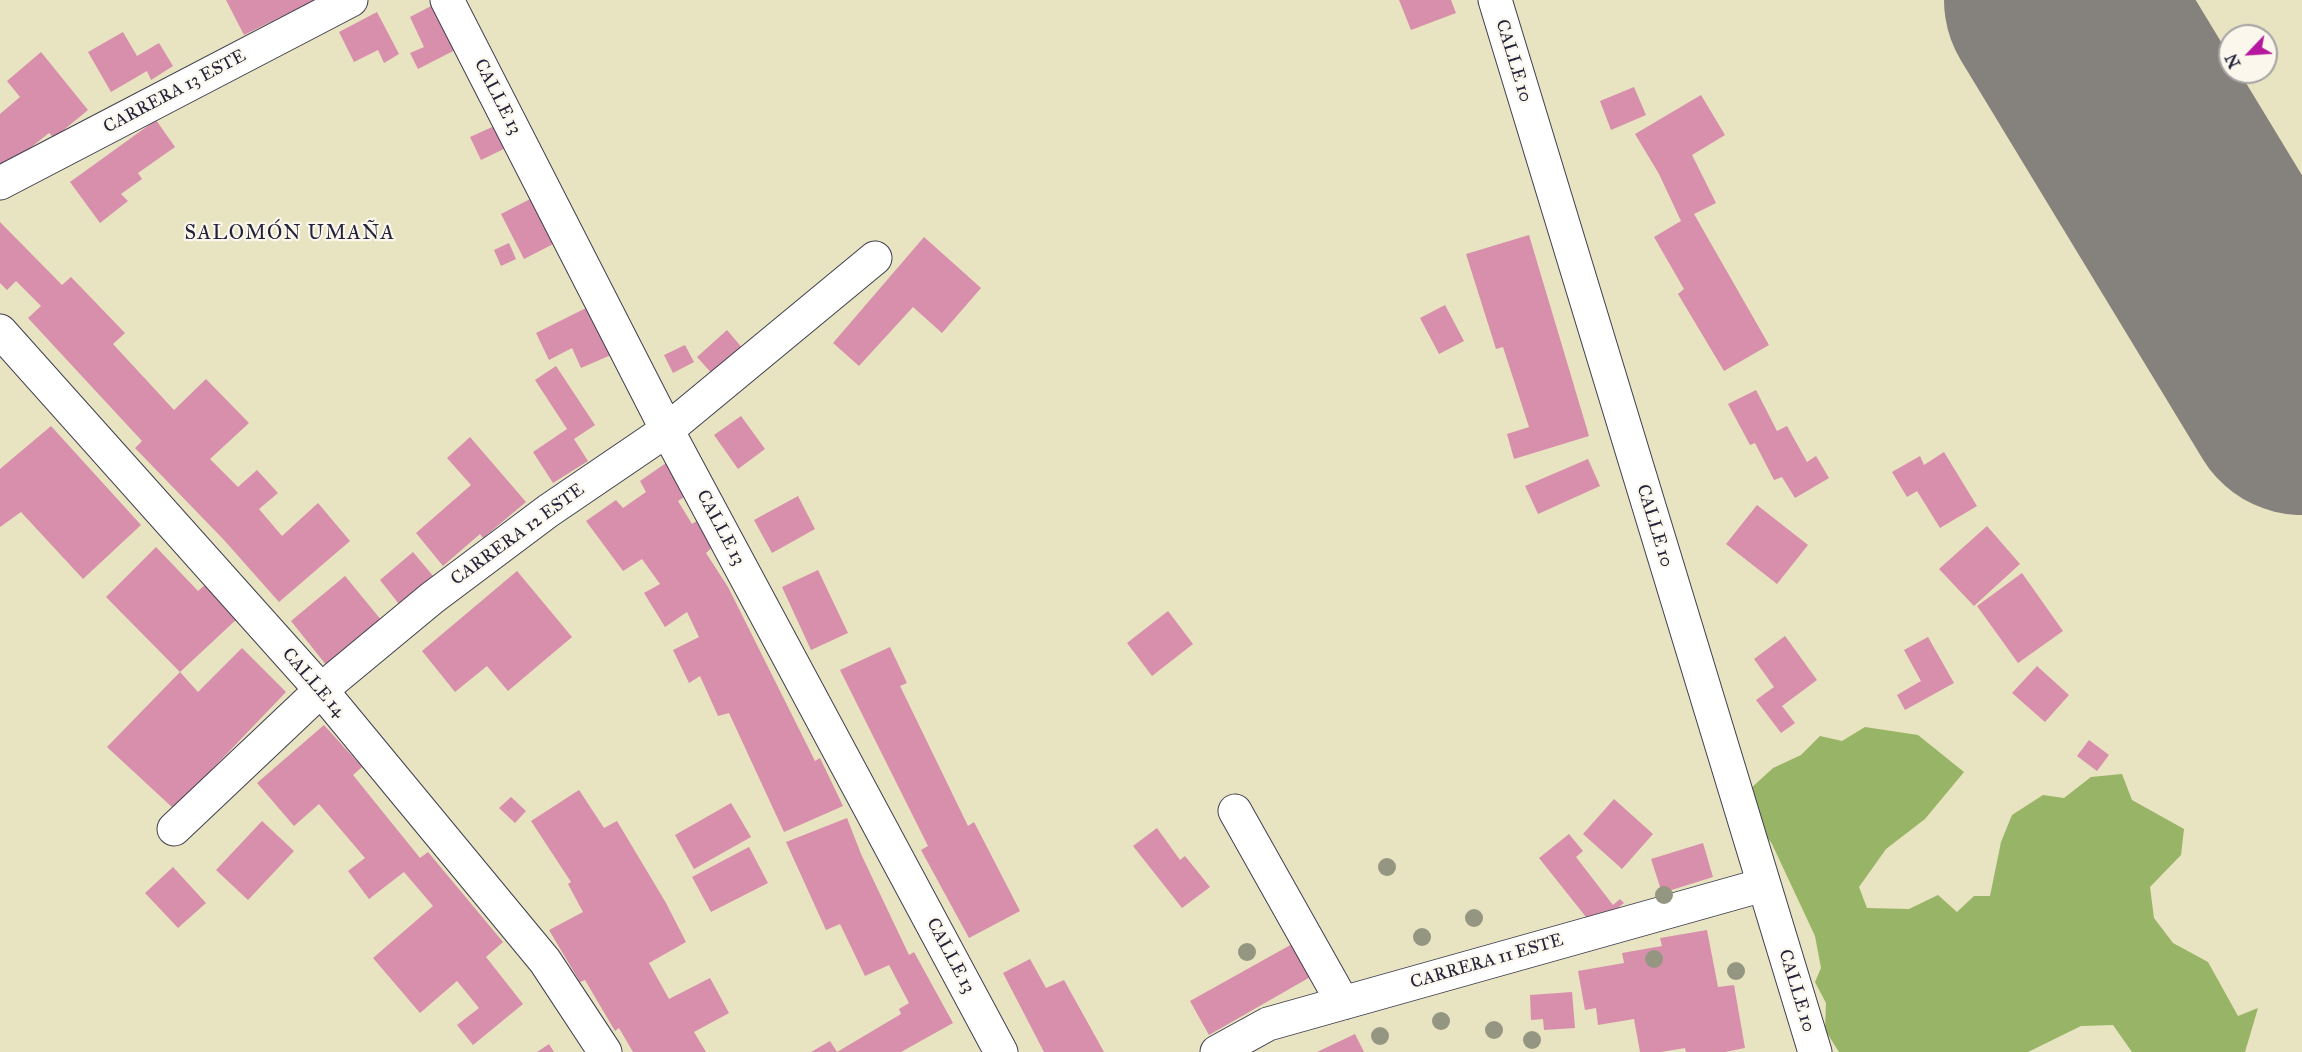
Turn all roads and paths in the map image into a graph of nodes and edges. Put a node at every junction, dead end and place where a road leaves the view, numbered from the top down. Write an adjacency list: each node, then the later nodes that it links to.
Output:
1 (351, 0): 4 (street, CARRERA 13 ESTE)
2 (447, 0): 7 (street, CALLE 13)
3 (1495, 0): 11 (street, CALLE 10)
4 (0, 183)
5 (875, 258): 7 (street, CARRERA 12 ESTE)
6 (0, 331): 8 (street, CALLE 14)
7 (667, 430): 8 (street, CARRERA 12 ESTE); 14 (street, CALLE 13)
8 (321, 690): 10 (street, CARRERA 12 ESTE); 13 (street, CALLE 14)
9 (1234, 811): 12 (street)
10 (174, 829)
11 (1763, 885): 12 (street, CARRERA 11 ESTE); 16 (street, CALLE 10)
12 (1343, 1003): 15 (street, CARRERA 11 ESTE)
13 (605, 1052)
14 (1001, 1052)
15 (1217, 1052)
16 (1815, 1052)

